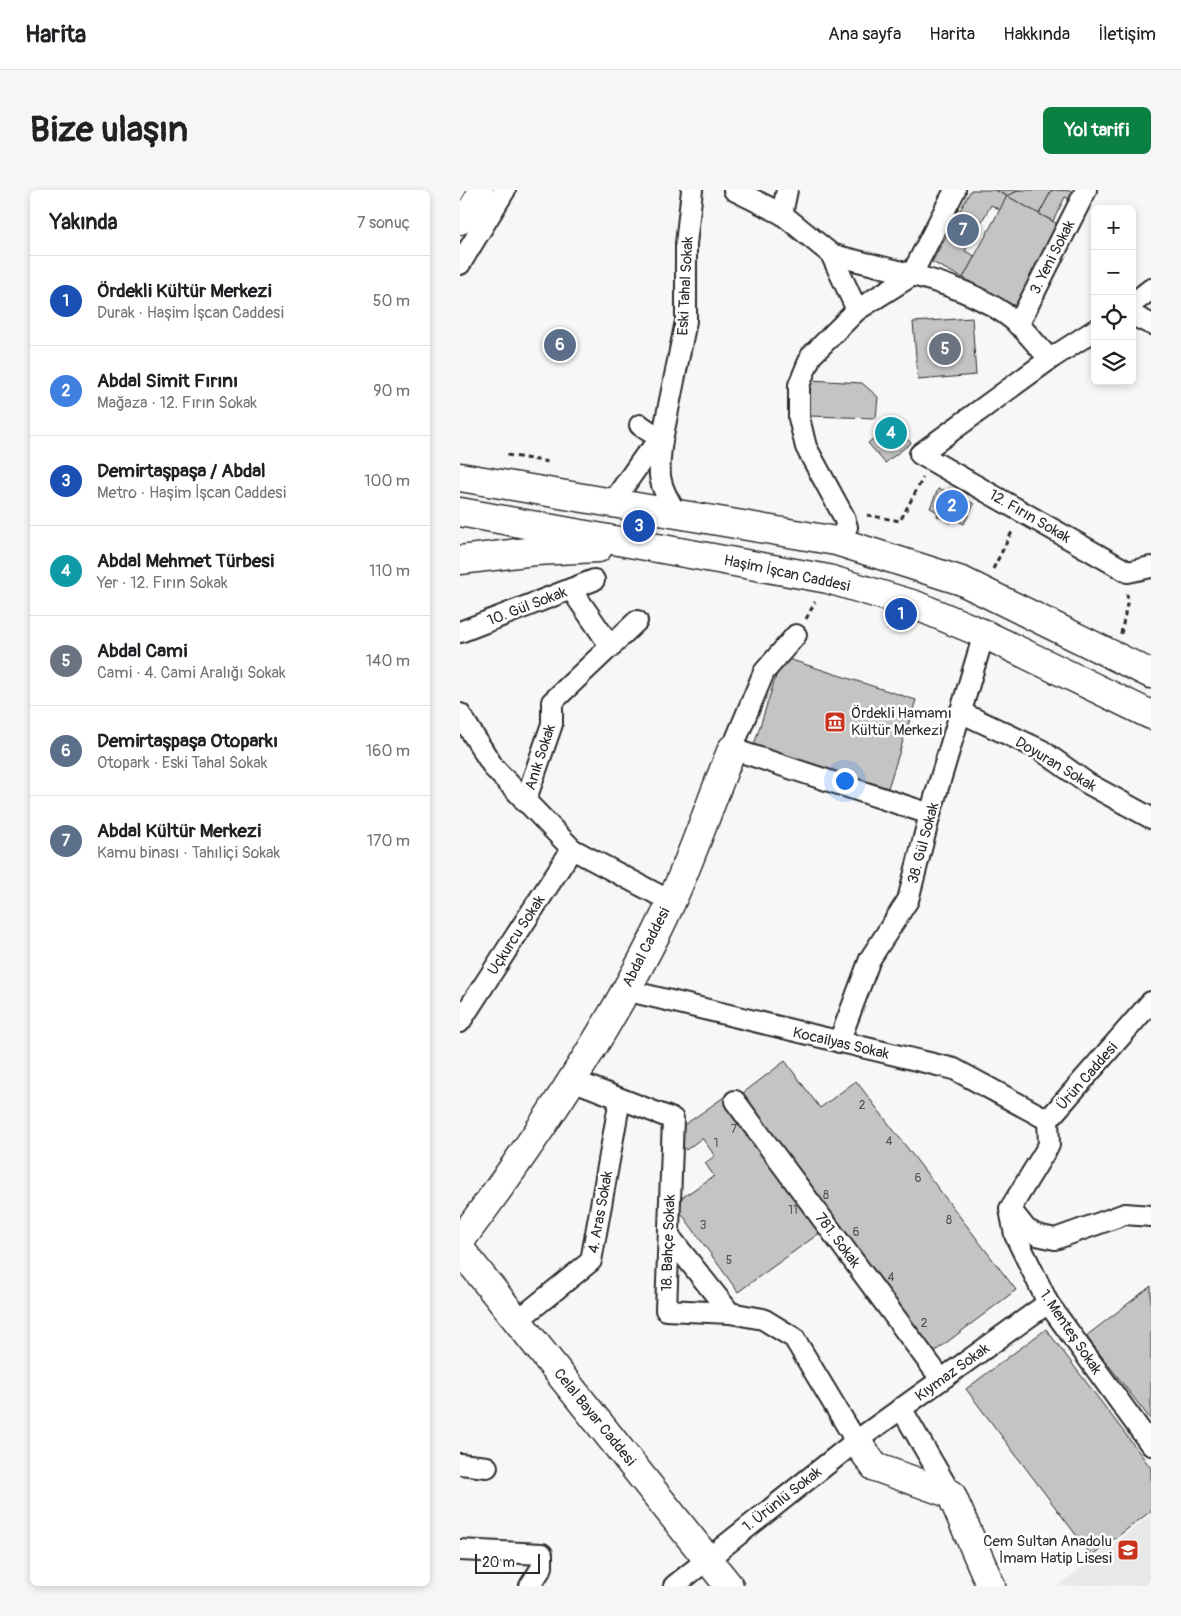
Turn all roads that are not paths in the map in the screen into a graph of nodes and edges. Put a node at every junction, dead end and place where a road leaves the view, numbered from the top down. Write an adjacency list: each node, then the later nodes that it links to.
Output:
1 (479, 190): 9 (main road)
2 (505, 190): 11 (street)
3 (692, 190): 22 (street, Eski Tahal Sokak)
4 (734, 190): 8 (street)
5 (788, 190): 8 (street)
6 (955, 190): 12 (street)
7 (1086, 190): 18 (street, 3. Yeni Sokak)
8 (782, 214): 10 (street)
9 (460, 220)
10 (831, 254): 12 (street); 15 (street)
11 (460, 264)
12 (912, 276): 15 (street); 18 (street)
13 (1151, 289): 14 (street)
14 (1136, 301)
15 (857, 310): 27 (street)
16 (1136, 317): 17 (street)
17 (1151, 324)
18 (1018, 325): 20 (street)
19 (1091, 333): 20 (street)
20 (1050, 359): 30 (street, 12. Fırın Sokak)
21 (640, 425): 22 (street)
22 (662, 440): 24 (street); 26 (street, Eski Tahal Sokak)
23 (460, 477): 24 (main road)
24 (612, 503): 26 (main road)
25 (460, 512): 28 (main road, Haşim İşcan Caddesi)
26 (677, 514): 27 (main road)
27 (836, 541): 38 (main road)
28 (681, 552): 29 (main road); 35 (main road, Haşim İşcan Caddesi)
29 (460, 560)
30 (1151, 567)
31 (594, 580): 32 (street, 10. Gül Sokak)
32 (571, 589): 34 (street, 10. Gül Sokak); 37 (street)
33 (638, 622): 37 (street, Anık Sokak)
34 (460, 632)
35 (984, 634): 39 (street, 38. Gül Sokak); 41 (main road, Haşim İşcan Caddesi)
36 (796, 635): 42 (street, Abdal Caddesi)
37 (611, 647): 43 (street, Anık Sokak)
38 (1151, 674)
39 (960, 712): 44 (street, 38. Gül Sokak); 45 (street, Doyuran Sokak)
40 (460, 714): 43 (street)
41 (1151, 714)
42 (732, 749): 44 (street); 47 (main road, Abdal Caddesi)
43 (525, 802): 46 (street)
44 (930, 814): 51 (street, 38. Gül Sokak)
45 (1151, 818)
46 (572, 849): 47 (street); 50 (street, Uçkurcu Sokak)
47 (670, 901): 48 (main road, Abdal Caddesi)
48 (624, 990): 51 (street, Kocailyas Sokak); 52 (main road, Abdal Caddesi)
49 (1151, 1002): 55 (street, Ürün Caddesi)
50 (460, 1022)
51 (840, 1042): 55 (street, Kocailyas Sokak)
52 (572, 1080): 53 (street, 18. Bahçe Sokak); 59 (main road, Abdal Caddesi)
53 (620, 1099): 58 (street, 18. Bahçe Sokak); 63 (street, 4. Aras Sokak)
54 (735, 1102): 64 (street, 781. Sokak)
55 (1048, 1120): 56 (street, Ürün Caddesi)
56 (1010, 1209): 57 (street); 61 (street, 1. Menteş Sokak)
57 (1151, 1216)
58 (669, 1236): 62 (street); 62 (street, 18. Bahçe Sokak)
59 (460, 1241)
60 (460, 1249): 63 (main road, Celal Bayar Caddesi)
61 (1048, 1303): 64 (street, Kıymaz Sokak); 67 (street, 1. Menteş Sokak)
62 (730, 1313): 66 (street, 18. Bahçe Sokak)
63 (517, 1321): 72 (main road, Celal Bayar Caddesi)
64 (941, 1379): 65 (street, Kıymaz Sokak)
65 (901, 1408): 66 (street, Kıymaz Sokak); 70 (street)
66 (856, 1441): 70 (main road); 72 (street, 1. Ürünlü Sokak)
67 (1151, 1445)
68 (460, 1464): 69 (street)
69 (487, 1467)
70 (951, 1494): 76 (main road)
71 (460, 1550): 73 (street)
72 (708, 1558): 74 (street, 1. Ürünlü Sokak); 75 (main road, Celal Bayar Caddesi)
73 (530, 1586)
74 (674, 1586)
75 (729, 1586)
76 (991, 1586)

